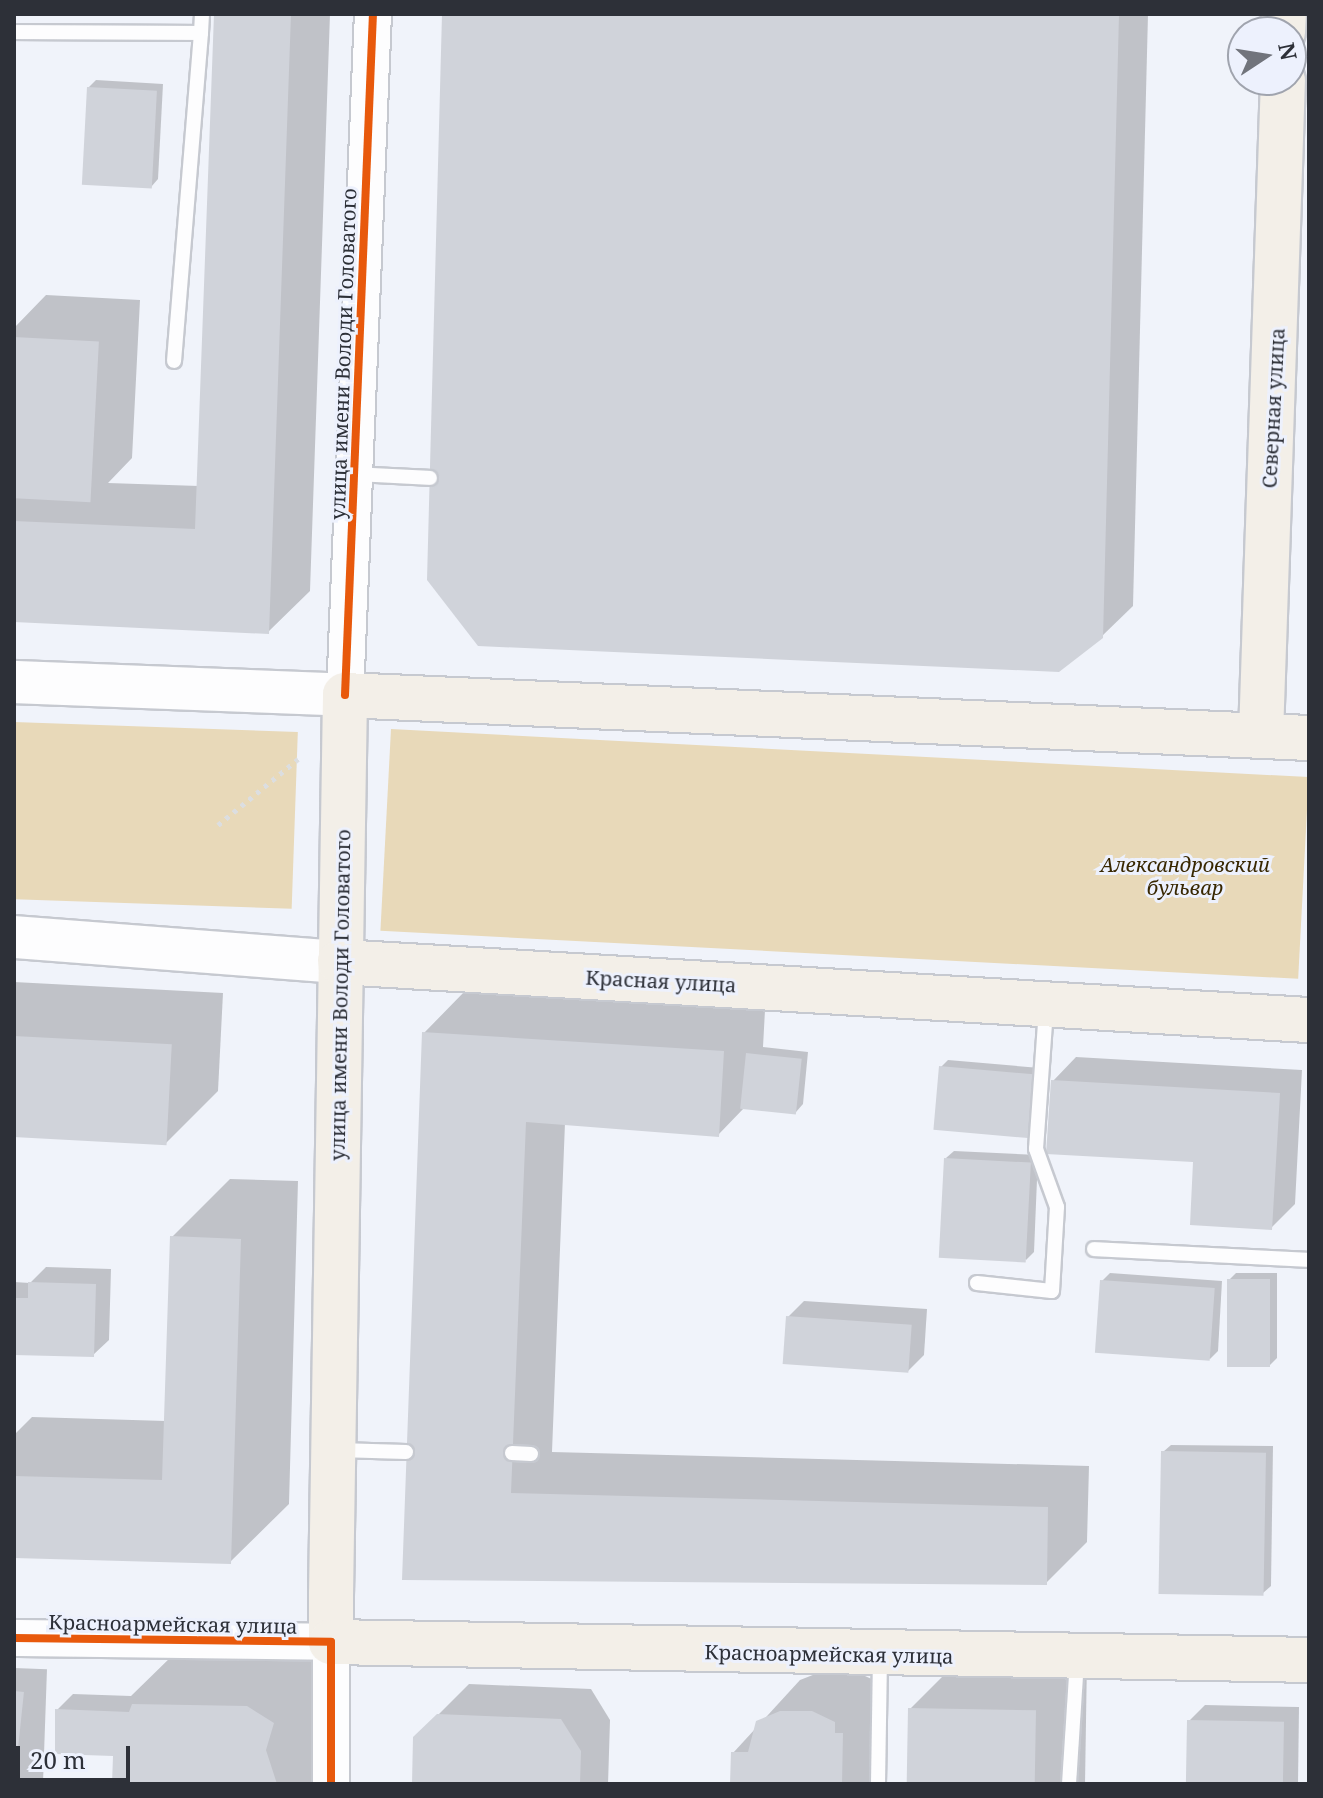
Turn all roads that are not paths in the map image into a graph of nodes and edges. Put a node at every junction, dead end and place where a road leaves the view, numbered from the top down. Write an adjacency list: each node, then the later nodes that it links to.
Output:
1 (202, 14): 4 (lane)
2 (373, 14): 7 (street, улица имени Володи Головатого)
3 (14, 32): 4 (lane)
4 (201, 33): 6 (lane)
5 (1282, 96): 11 (main road, Северная улица)
6 (174, 361)
7 (353, 474): 8 (lane); 10 (street, улица имени Володи Головатого)
8 (430, 478)
9 (14, 682): 10 (main road)
10 (345, 695): 11 (main road); 14 (main road, улица имени Володи Головатого)
11 (1261, 735): 12 (main road)
12 (1309, 738)
13 (14, 937): 14 (main road, Красная улица)
14 (340, 962): 15 (main road, Красная улица); 20 (main road, улица имени Володи Головатого)
15 (1046, 1004): 16 (main road, Красная улица); 19 (lane)
16 (1309, 1020)
17 (1094, 1249): 18 (lane)
18 (1309, 1260)
19 (977, 1283)
20 (333, 1450): 21 (lane); 25 (main road, улица имени Володи Головатого)
21 (406, 1452)
22 (512, 1453): 23 (lane)
23 (531, 1454)
24 (14, 1638): 25 (street, Красноармейская улица)
25 (331, 1642): 26 (main road, Красноармейская улица); 29 (street, улица имени Володи Головатого)
26 (880, 1655): 27 (main road, Красноармейская улица); 30 (lane)
27 (1077, 1658): 28 (main road, Красноармейская улица); 31 (lane)
28 (1309, 1660)
29 (331, 1784)
30 (878, 1784)
31 (1069, 1784)

